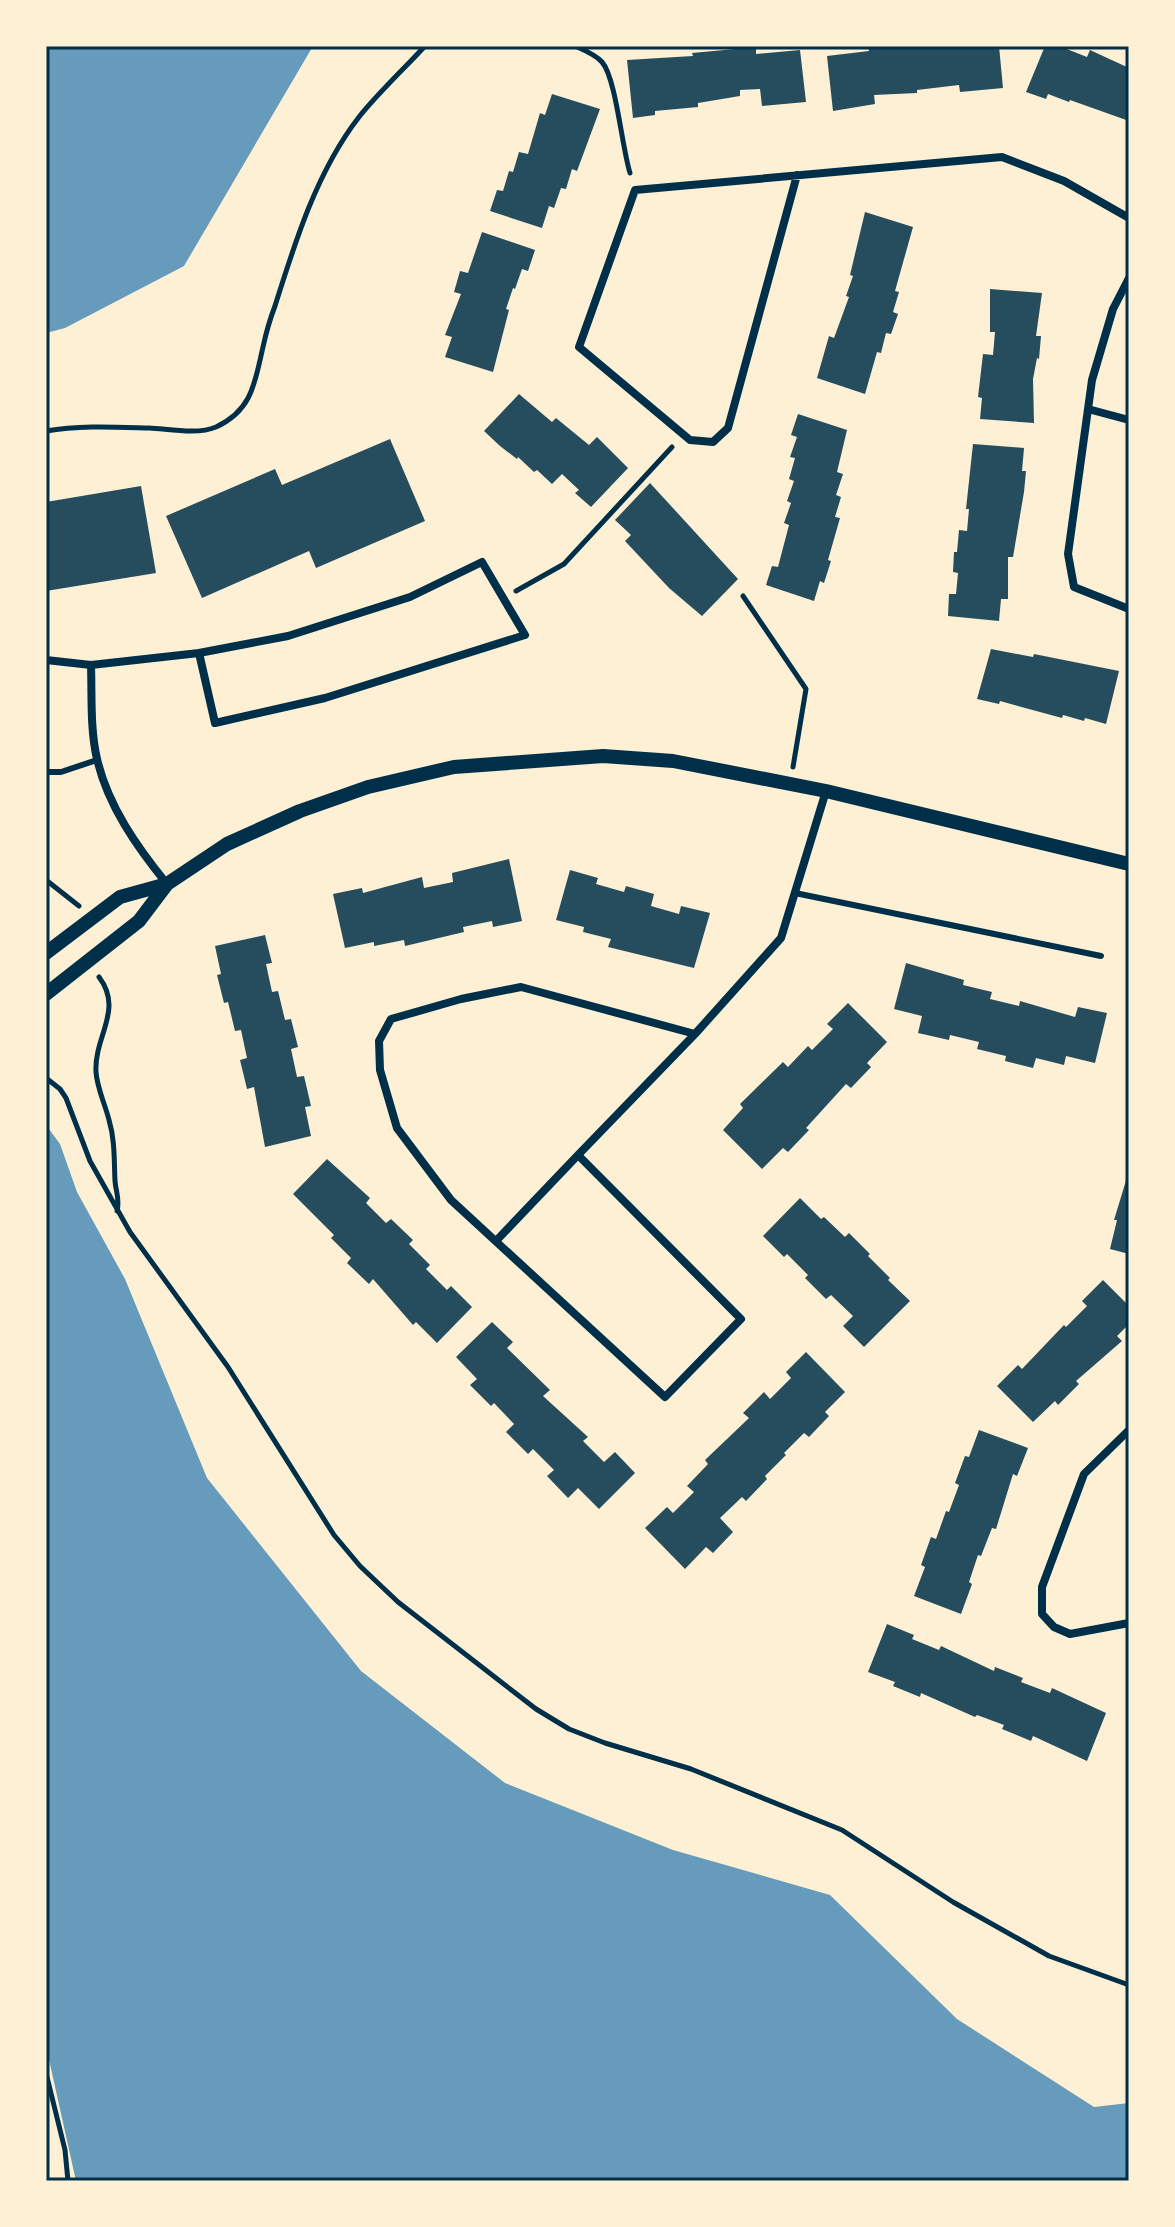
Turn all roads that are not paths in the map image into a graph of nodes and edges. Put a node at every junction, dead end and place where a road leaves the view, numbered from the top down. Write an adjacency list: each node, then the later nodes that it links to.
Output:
1 (797, 175): 1 (street); 2 (street)
2 (1129, 218)
3 (1129, 278): 4 (street)
4 (1088, 409): 5 (street); 6 (street)
5 (1129, 420)
6 (1129, 609)
7 (199, 653): 7 (street); 9 (street)
8 (46, 660): 9 (street)
9 (91, 665): 10 (street)
10 (97, 760): 11 (lane); 14 (street)
11 (46, 772)
12 (826, 791): 13 (street); 14 (street); 15 (street)
13 (1129, 864)
14 (167, 884): 16 (street); 18 (street)
15 (795, 893): 17 (lane); 19 (street)
16 (46, 953)
17 (1101, 956)
18 (46, 994)
19 (695, 1034): 20 (street); 21 (street)
20 (578, 1155): 21 (street); 21 (street)
21 (496, 1241)
22 (1129, 1430): 23 (street)
23 (1129, 1623)

